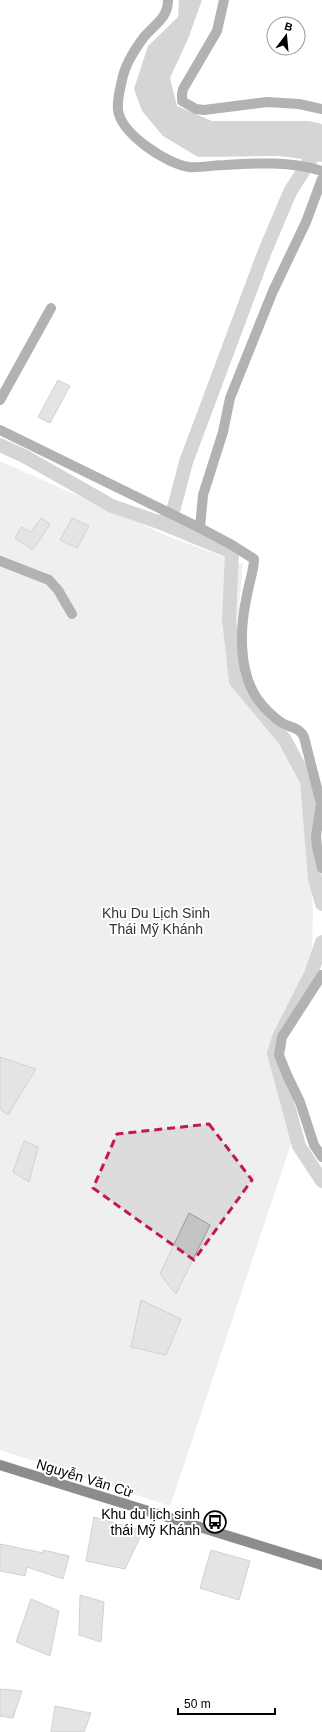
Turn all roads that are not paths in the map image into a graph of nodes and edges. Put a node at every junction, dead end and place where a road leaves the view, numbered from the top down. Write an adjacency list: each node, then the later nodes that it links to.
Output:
1 (168, 0): 4 (street)
2 (224, 0): 3 (street)
3 (322, 109)
4 (321, 173): 8 (street)
5 (51, 308): 6 (street)
6 (0, 400)
7 (0, 430): 8 (street)
8 (200, 528): 11 (street)
9 (0, 561): 10 (street)
10 (72, 614)
11 (322, 868)
12 (322, 976): 13 (street)
13 (322, 1157)
14 (0, 1465): 15 (main road, Nguyễn Văn Cừ)
15 (322, 1565)

